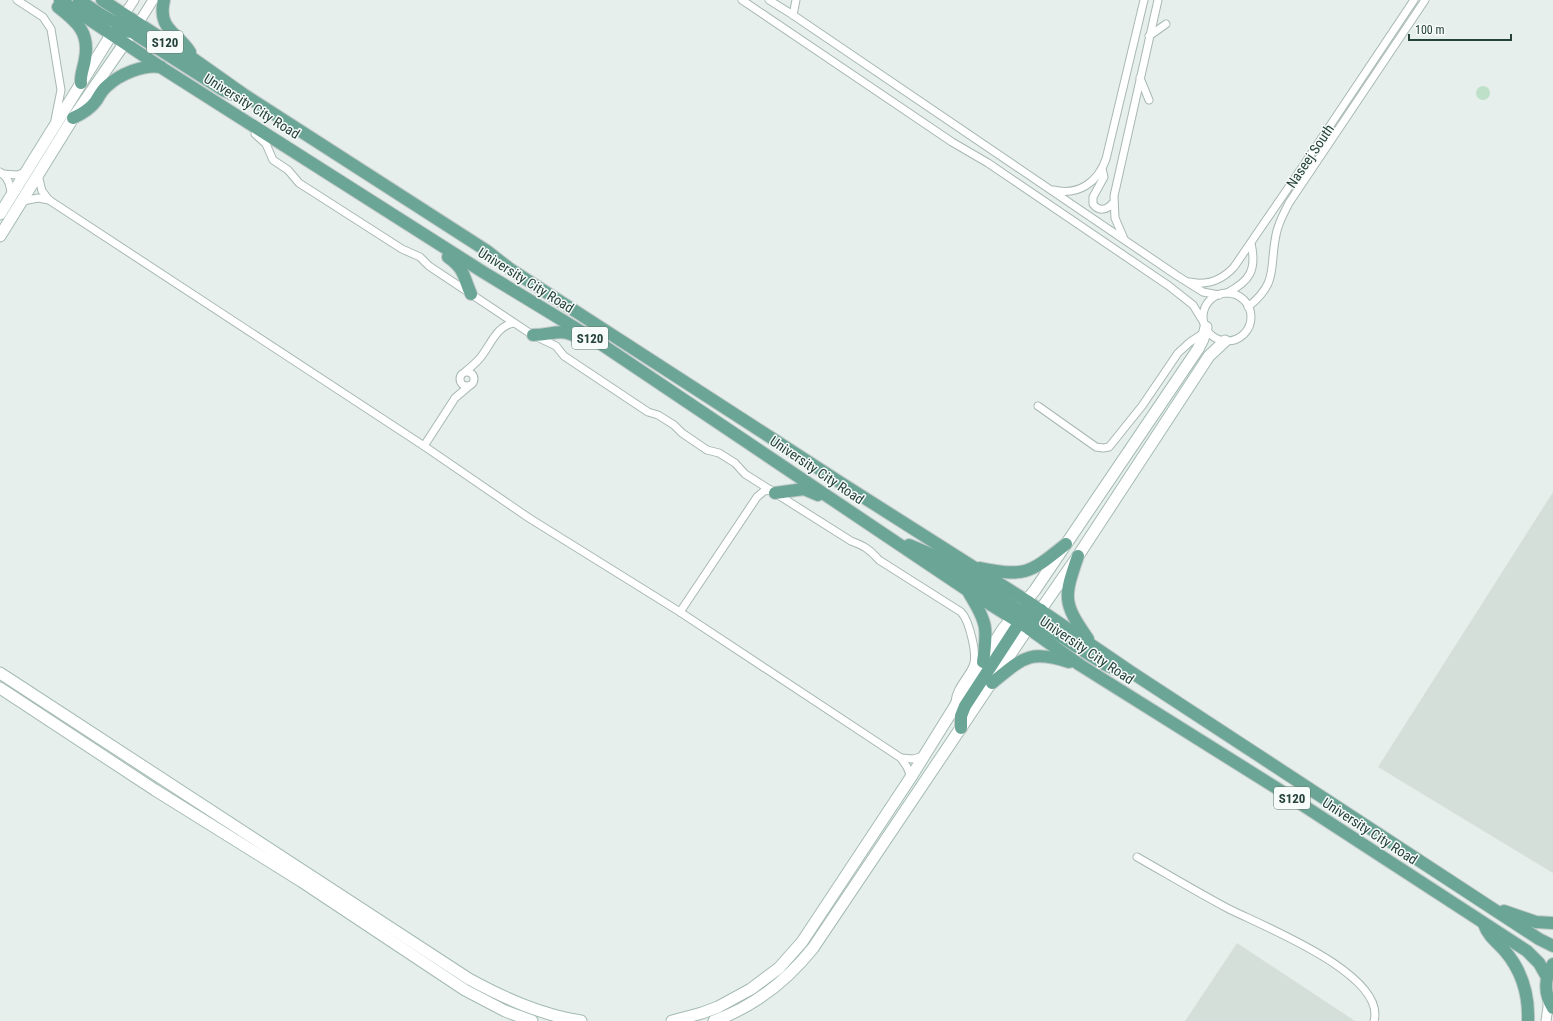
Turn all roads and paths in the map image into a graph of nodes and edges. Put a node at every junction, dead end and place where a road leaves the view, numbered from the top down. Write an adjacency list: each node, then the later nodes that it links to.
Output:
1 (17, 0): 29 (street)
2 (52, 0): 24 (main road)
3 (60, 0): 17 (main road, University City Road)
4 (79, 0): 17 (main road)
5 (102, 0): 17 (main road, University City Road / S120)
6 (134, 0): 17 (street)
7 (153, 0): 19 (street)
8 (164, 0): 21 (main road)
9 (742, 0): 31 (street)
10 (796, 0): 16 (street)
11 (1144, 0): 32 (street)
12 (1158, 0): 20 (street)
13 (1414, 0): 45 (street, Naseej South)
14 (1424, 0): 50 (street)
15 (774, 1): 16 (street)
16 (793, 15): 30 (street)
17 (118, 24): 19 (main road, University City Road / S120); 19 (main road); 24 (main road)
18 (1166, 24): 20 (street)
19 (132, 33): 21 (main road, University City Road / S120); 22 (main road, University City Road); 25 (main road); 28 (main road)
20 (1150, 36): 23 (street)
21 (192, 58): 25 (main road, University City Road / S120)
22 (162, 68): 27 (main road, University City Road / S120); 28 (main road)
23 (1140, 78): 26 (street); 40 (street)
24 (81, 83): 29 (main road)
25 (243, 94): 73 (main road, University City Road / S120)
26 (1149, 100)
27 (235, 113): 43 (main road, University City Road / S120); 47 (street)
28 (73, 118): 35 (main road)
29 (54, 128): 33 (main road)
30 (996, 152): 31 (street); 36 (street)
31 (988, 163): 53 (street)
32 (1102, 169): 36 (street); 40 (street)
33 (26, 172): 34 (street); 37 (main road)
34 (2, 173): 37 (street)
35 (38, 175): 38 (main road); 39 (street)
36 (1051, 190): 44 (street)
37 (11, 197): 41 (main road)
38 (23, 200): 39 (street); 42 (main road)
39 (49, 200): 65 (street)
40 (1113, 203): 44 (street)
41 (0, 214)
42 (0, 236)
43 (437, 241): 47 (main road); 56 (main road, University City Road / S120)
44 (1126, 242): 46 (street)
45 (1251, 243): 46 (street, Naseej South); 48 (street)
46 (1186, 281): 49 (street)
47 (471, 294): 51 (street)
48 (1227, 294): 49 (street); 50 (street)
49 (1219, 295): 53 (street)
50 (1248, 307): 57 (street)
51 (499, 313): 52 (street); 54 (street)
52 (514, 323): 54 (street); 55 (street)
53 (1205, 328): 57 (street); 64 (street); 71 (main road)
54 (498, 333): 58 (street)
55 (534, 335): 56 (main road); 66 (street)
56 (595, 340): 68 (main road, University City Road / S120)
57 (1225, 340): 72 (main road)
58 (480, 358): 59 (street); 60 (street)
59 (466, 371): 60 (street); 61 (street)
60 (474, 375): 62 (street)
61 (460, 381): 62 (street); 63 (street)
62 (468, 386): 63 (street)
63 (455, 398): 65 (street)
64 (1038, 406)
65 (424, 446): 75 (street)
66 (756, 480): 67 (street); 69 (street)
67 (773, 491): 68 (main road); 69 (street); 84 (street)
68 (831, 498): 70 (main road, University City Road / S120)
69 (755, 501): 75 (street)
70 (898, 543): 74 (main road, University City Road / S120); 76 (main road)
71 (1066, 544): 73 (main road); 76 (main road)
72 (1078, 556): 76 (main road); 77 (main road)
73 (973, 567): 76 (main road, University City Road / S120)
74 (967, 590): 76 (main road, University City Road / S120); 78 (main road)
75 (680, 612): 87 (street)
76 (1025, 615): 77 (main road, University City Road / S120); 78 (main road); 79 (main road, University City Road / S120); 80 (main road); 82 (main road); 85 (main road)
77 (1092, 644): 80 (main road, University City Road / S120)
78 (983, 662): 84 (main road)
79 (1080, 665): 82 (main road); 91 (main road, University City Road / S120)
80 (1131, 672): 90 (main road, University City Road / S120)
81 (0, 673): 98 (main road)
82 (992, 683): 85 (main road)
83 (0, 688): 97 (main road)
84 (955, 705): 86 (main road)
85 (961, 728): 100 (main road)
86 (924, 756): 87 (street); 88 (main road)
87 (901, 758): 88 (street)
88 (911, 777): 99 (main road)
89 (1137, 857): 101 (street)
90 (1496, 911): 92 (main road); 93 (main road, University City Road / S120)
91 (1484, 923): 95 (main road, University City Road / S120); 102 (main road)
92 (1553, 923)
93 (1553, 946)
94 (1553, 964): 95 (main road)
95 (1547, 977): 96 (main road)
96 (1550, 1004): 103 (street)
97 (532, 1021)
98 (581, 1021)
99 (672, 1021)
100 (714, 1021)
101 (1374, 1021)
102 (1528, 1021)
103 (1546, 1021)

